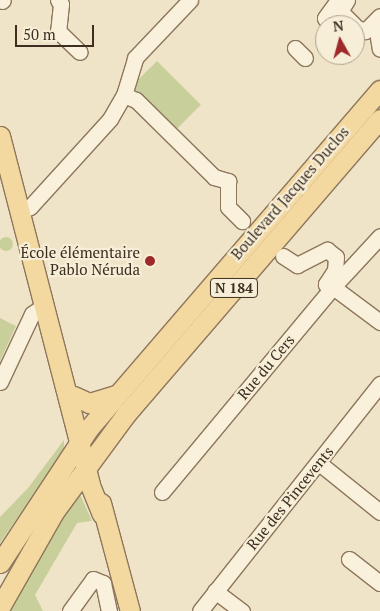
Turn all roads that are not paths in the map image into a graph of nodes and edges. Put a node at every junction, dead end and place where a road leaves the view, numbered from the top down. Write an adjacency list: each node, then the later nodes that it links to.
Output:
1 (58, 0): 12 (street)
2 (190, 0): 14 (street)
3 (338, 0): 5 (street)
4 (347, 0): 6 (street)
5 (326, 15)
6 (344, 15)
7 (380, 16): 9 (street)
8 (379, 30): 10 (street); 11 (street)
9 (365, 31)
10 (365, 39)
11 (380, 49)
12 (80, 52)
13 (380, 90): 27 (main road, Boulevard Jacques Duclos / N 184)
14 (124, 95): 17 (street); 18 (street)
15 (380, 119): 29 (main road, Boulevard Jacques Duclos / N 184)
16 (0, 136): 17 (main road)
17 (21, 211): 22 (main road)
18 (242, 221)
19 (380, 236): 21 (street, Rue du Cers)
20 (283, 256): 21 (street)
21 (333, 287): 23 (street); 31 (street, Rue du Cers)
22 (45, 305): 24 (main road); 25 (street)
23 (380, 322)
24 (65, 377): 28 (main road); 29 (main road)
25 (0, 382)
26 (380, 384): 30 (street, Rue des Pincevents)
27 (118, 394): 28 (main road); 29 (main road, Boulevard Jacques Duclos / N 184)
28 (74, 396): 29 (main road)
29 (85, 451): 34 (main road, Boulevard Jacques Duclos / N 184); 37 (main road, N 184); 40 (main road)
30 (318, 462): 32 (street); 36 (street, Rue des Pincevents)
31 (162, 492)
32 (380, 512)
33 (349, 558): 35 (street)
34 (0, 562)
35 (380, 583)
36 (216, 591): 41 (street, Rue des Pincevents); 42 (street)
37 (0, 607)
38 (70, 611): 39 (street)
39 (109, 611)
40 (130, 611)
41 (200, 611)
42 (242, 611)

